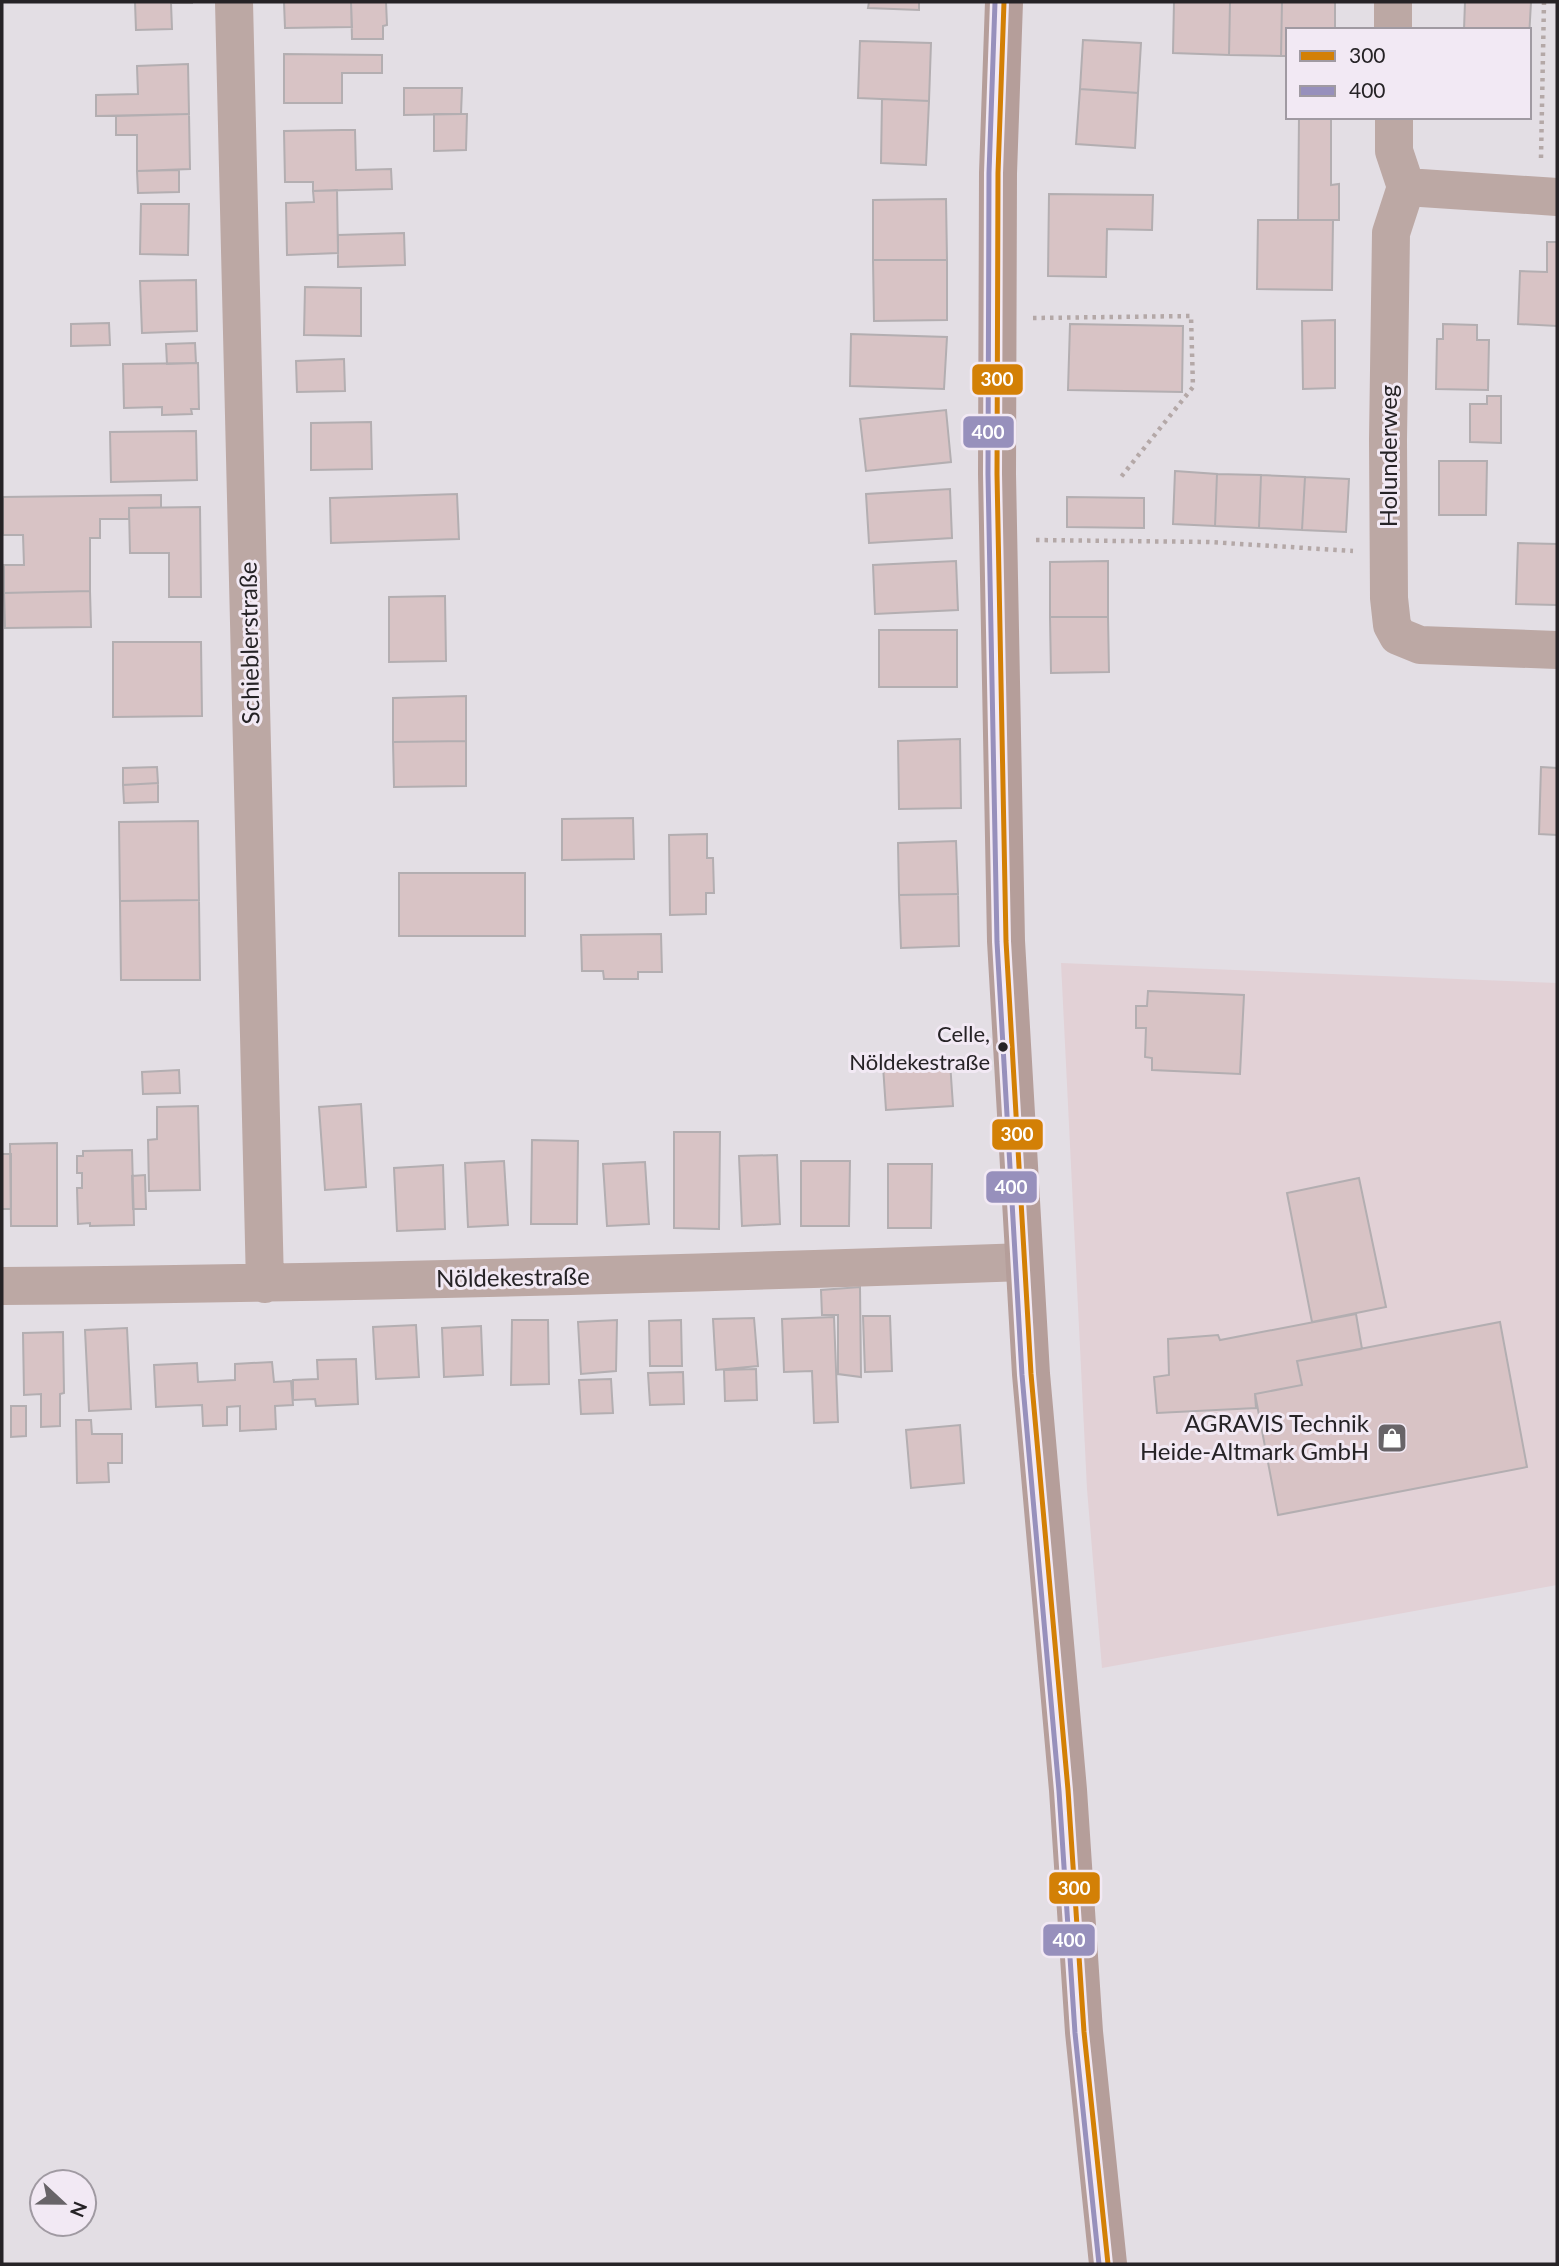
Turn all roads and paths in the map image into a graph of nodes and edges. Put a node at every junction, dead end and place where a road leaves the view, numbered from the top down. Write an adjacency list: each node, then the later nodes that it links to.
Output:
1 (234, 2): 15 (street, Schieblerstraße)
2 (1004, 2): 9 (main road)
3 (1393, 2): 5 (street)
4 (1544, 2): 8 (path)
5 (1393, 28)
6 (1394, 119): 7 (street)
7 (1406, 187): 8 (street); 12 (street, Holunderweg)
8 (1549, 197)
9 (998, 319): 10 (path); 11 (main road)
10 (1121, 477)
11 (998, 540): 12 (path); 14 (main road)
12 (1389, 553): 13 (street, Holunderweg)
13 (1557, 650)
14 (1024, 1262): 15 (street, Nöldekestraße); 17 (main road)
15 (265, 1284): 16 (street, Nöldekestraße)
16 (2, 1286)
17 (1108, 2264)

